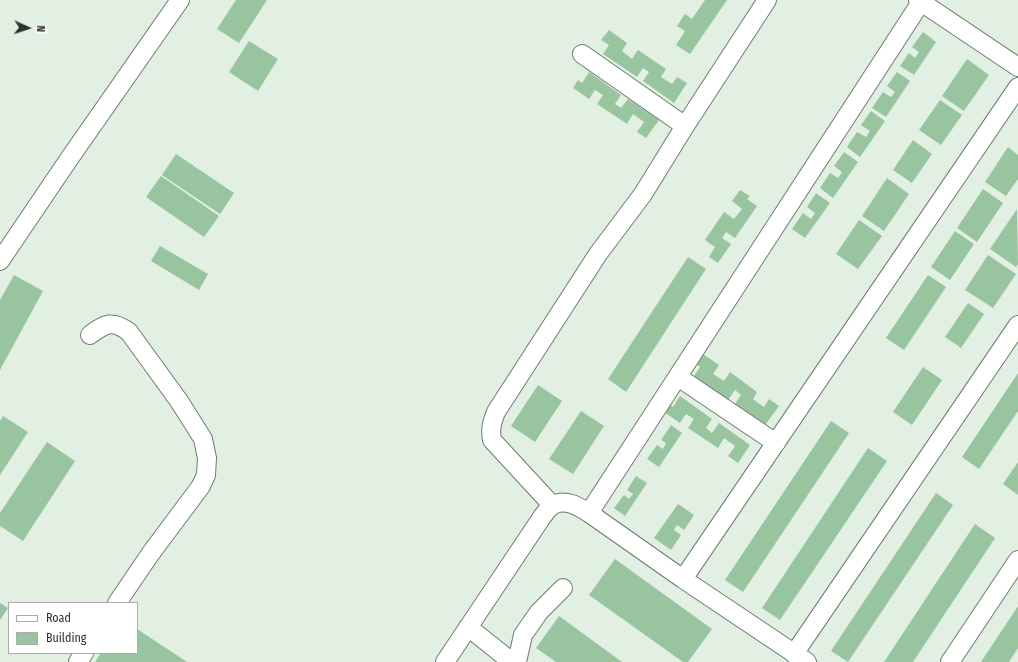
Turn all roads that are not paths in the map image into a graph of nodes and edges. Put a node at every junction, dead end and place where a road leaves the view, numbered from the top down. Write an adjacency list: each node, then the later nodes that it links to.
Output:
1 (180, 0): 8 (lane)
2 (766, 0): 7 (lane)
3 (920, 1): 5 (lane); 11 (lane)
4 (582, 54): 7 (lane)
5 (1018, 67)
6 (1018, 87): 12 (lane)
7 (685, 126): 13 (lane)
8 (0, 261)
9 (1018, 325): 20 (lane)
10 (90, 335): 18 (lane)
11 (678, 377): 12 (lane); 14 (lane)
12 (776, 443): 16 (lane)
13 (552, 505): 14 (lane); 19 (lane)
14 (589, 514): 16 (lane)
15 (1018, 560): 24 (lane)
16 (683, 579): 20 (lane)
17 (563, 588): 23 (lane)
18 (118, 602)
19 (468, 627): 21 (lane); 22 (lane)
20 (800, 658)
21 (445, 662)
22 (512, 662)
23 (517, 662)
24 (950, 662)

